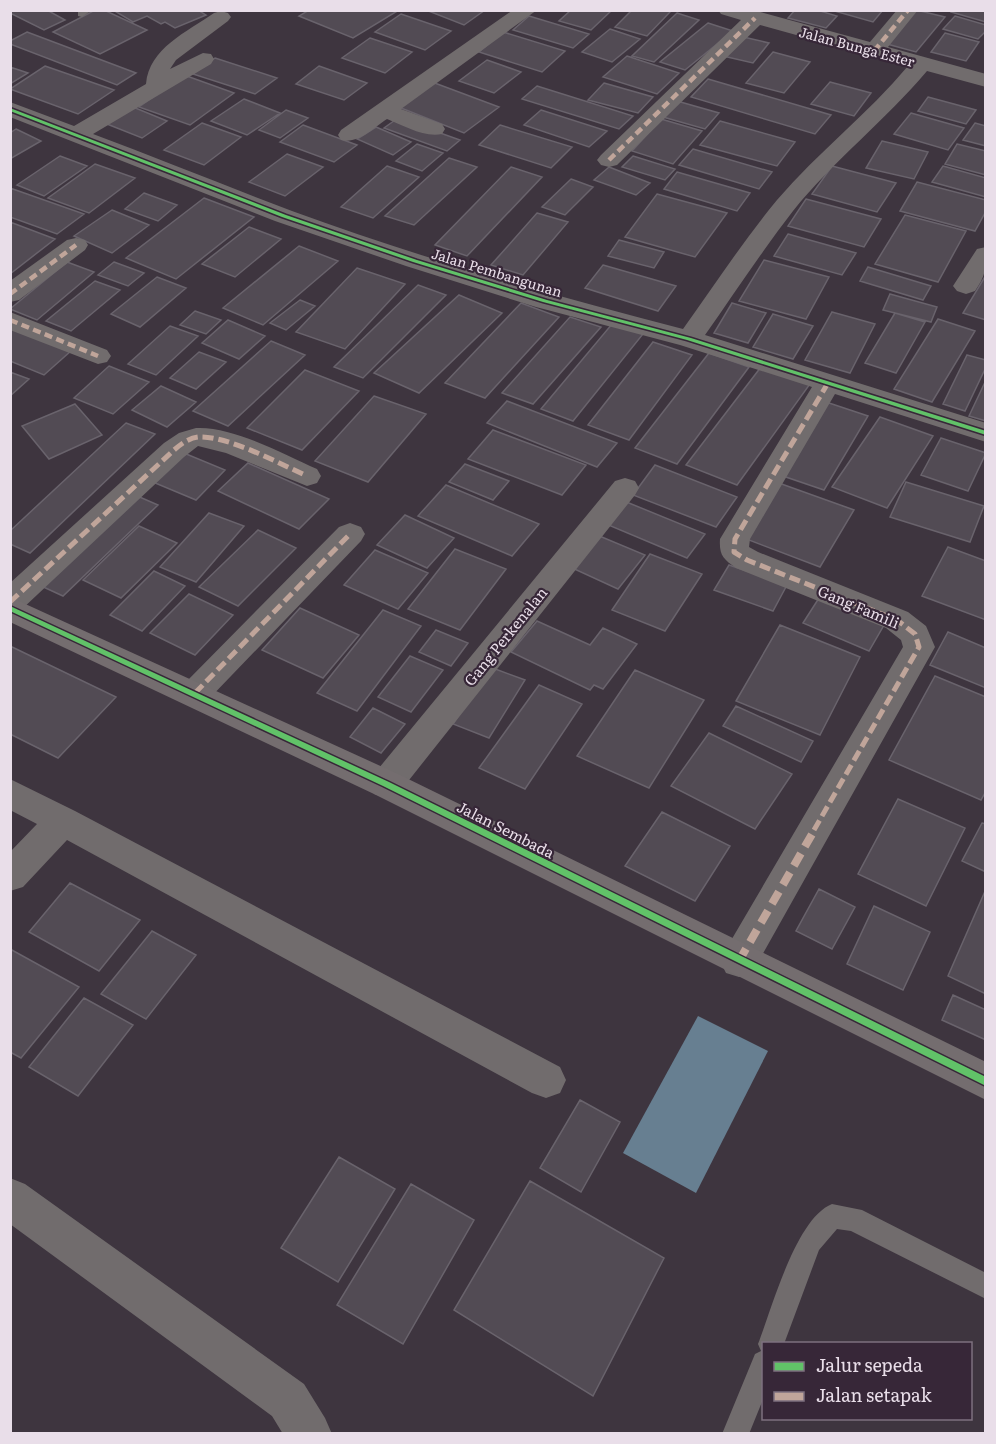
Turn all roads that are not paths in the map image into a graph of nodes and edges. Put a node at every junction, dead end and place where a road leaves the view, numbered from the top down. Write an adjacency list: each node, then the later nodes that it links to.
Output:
1 (527, 10): 12 (street)
2 (728, 10): 5 (street, Jalan Bunga Ester)
3 (908, 10): 6 (street)
4 (221, 17): 10 (street)
5 (754, 18): 6 (street, Jalan Bunga Ester); 16 (street)
6 (874, 51): 8 (street, Jalan Bunga Ester)
7 (202, 59): 10 (street)
8 (922, 63): 9 (street, Jalan Bunga Ester); 22 (street)
9 (986, 81)
10 (155, 88): 14 (street)
11 (10, 109): 14 (street, Jalan Pembangunan)
12 (385, 110): 13 (street); 15 (street)
13 (434, 129)
14 (75, 135): 22 (street, Jalan Pembangunan)
15 (349, 135)
16 (609, 160)
17 (76, 244): 20 (street)
18 (986, 254): 19 (street)
19 (966, 286)
20 (10, 294)
21 (10, 320): 23 (street)
22 (689, 339): 24 (street, Jalan Pembangunan)
23 (98, 356)
24 (828, 383): 25 (street, Jalan Pembangunan); 36 (street, Gang Famili)
25 (986, 433)
26 (307, 476): 29 (street)
27 (625, 488): 32 (street, Gang Perkenalan)
28 (350, 534): 31 (street)
29 (10, 602)
30 (10, 608): 31 (street, Jalan Sembada)
31 (195, 693): 32 (street, Jalan Sembada)
32 (386, 784): 36 (street, Jalan Sembada)
33 (10, 793): 34 (street)
34 (63, 821): 35 (street); 37 (street)
35 (10, 876)
36 (739, 961): 38 (street, Jalan Sembada)
37 (546, 1080)
38 (986, 1082)
39 (10, 1198): 43 (street)
40 (986, 1287): 41 (lane)
41 (772, 1342)
42 (762, 1368): 44 (lane)
43 (309, 1434)
44 (735, 1434)

